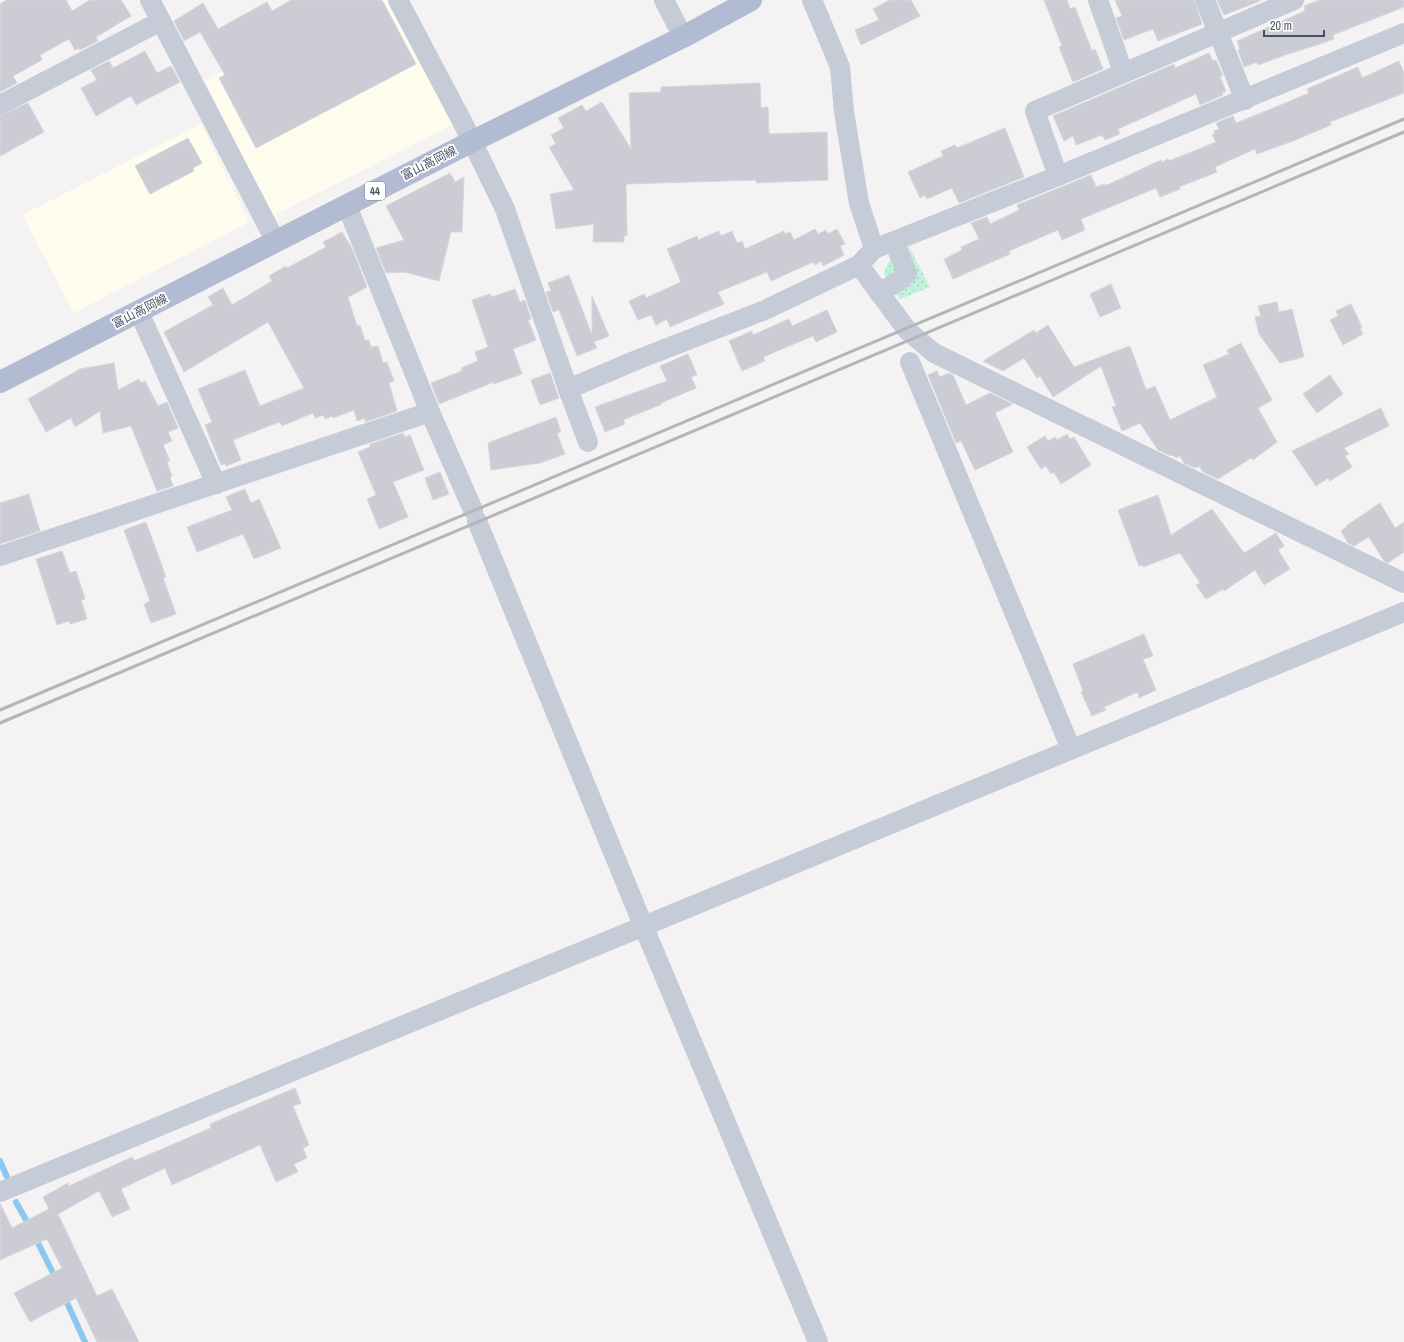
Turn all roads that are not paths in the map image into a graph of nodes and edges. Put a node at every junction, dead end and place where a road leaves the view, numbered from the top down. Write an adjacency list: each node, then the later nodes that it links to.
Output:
1 (150, 0): 9 (street)
2 (398, 0): 16 (street)
3 (664, 0): 12 (street)
4 (751, 0): 12 (main road, 富山高岡線 / 44)
5 (812, 0): 21 (street)
6 (1098, 0): 13 (street)
7 (1205, 0): 10 (street)
8 (1294, 0): 10 (street)
9 (161, 21): 15 (street); 19 (street)
10 (1218, 32): 13 (street); 14 (street)
11 (1404, 33): 14 (street)
12 (683, 37): 16 (main road, 富山高岡線 / 44)
13 (1123, 72): 17 (street)
14 (1245, 100): 17 (street)
15 (0, 105)
16 (471, 142): 18 (main road, 富山高岡線 / 44); 27 (street)
17 (1058, 176): 20 (street)
18 (347, 206): 19 (main road, 富山高岡線 / 44); 28 (street)
19 (276, 242): 24 (main road, 富山高岡線 / 44)
20 (894, 242): 21 (street); 23 (street)
21 (874, 249): 22 (street)
22 (860, 265): 23 (street); 27 (street)
23 (879, 293): 32 (street)
24 (139, 312): 26 (main road, 富山高岡線 / 44); 30 (street)
25 (910, 362): 34 (street)
26 (0, 382)
27 (568, 389): 29 (street)
28 (430, 412): 30 (street); 35 (street)
29 (588, 442)
30 (216, 484): 31 (street)
31 (0, 556)
32 (1404, 583)
33 (1404, 612): 34 (street)
34 (1071, 749): 35 (street)
35 (643, 925): 36 (street); 37 (street)
36 (0, 1192)
37 (818, 1342)

